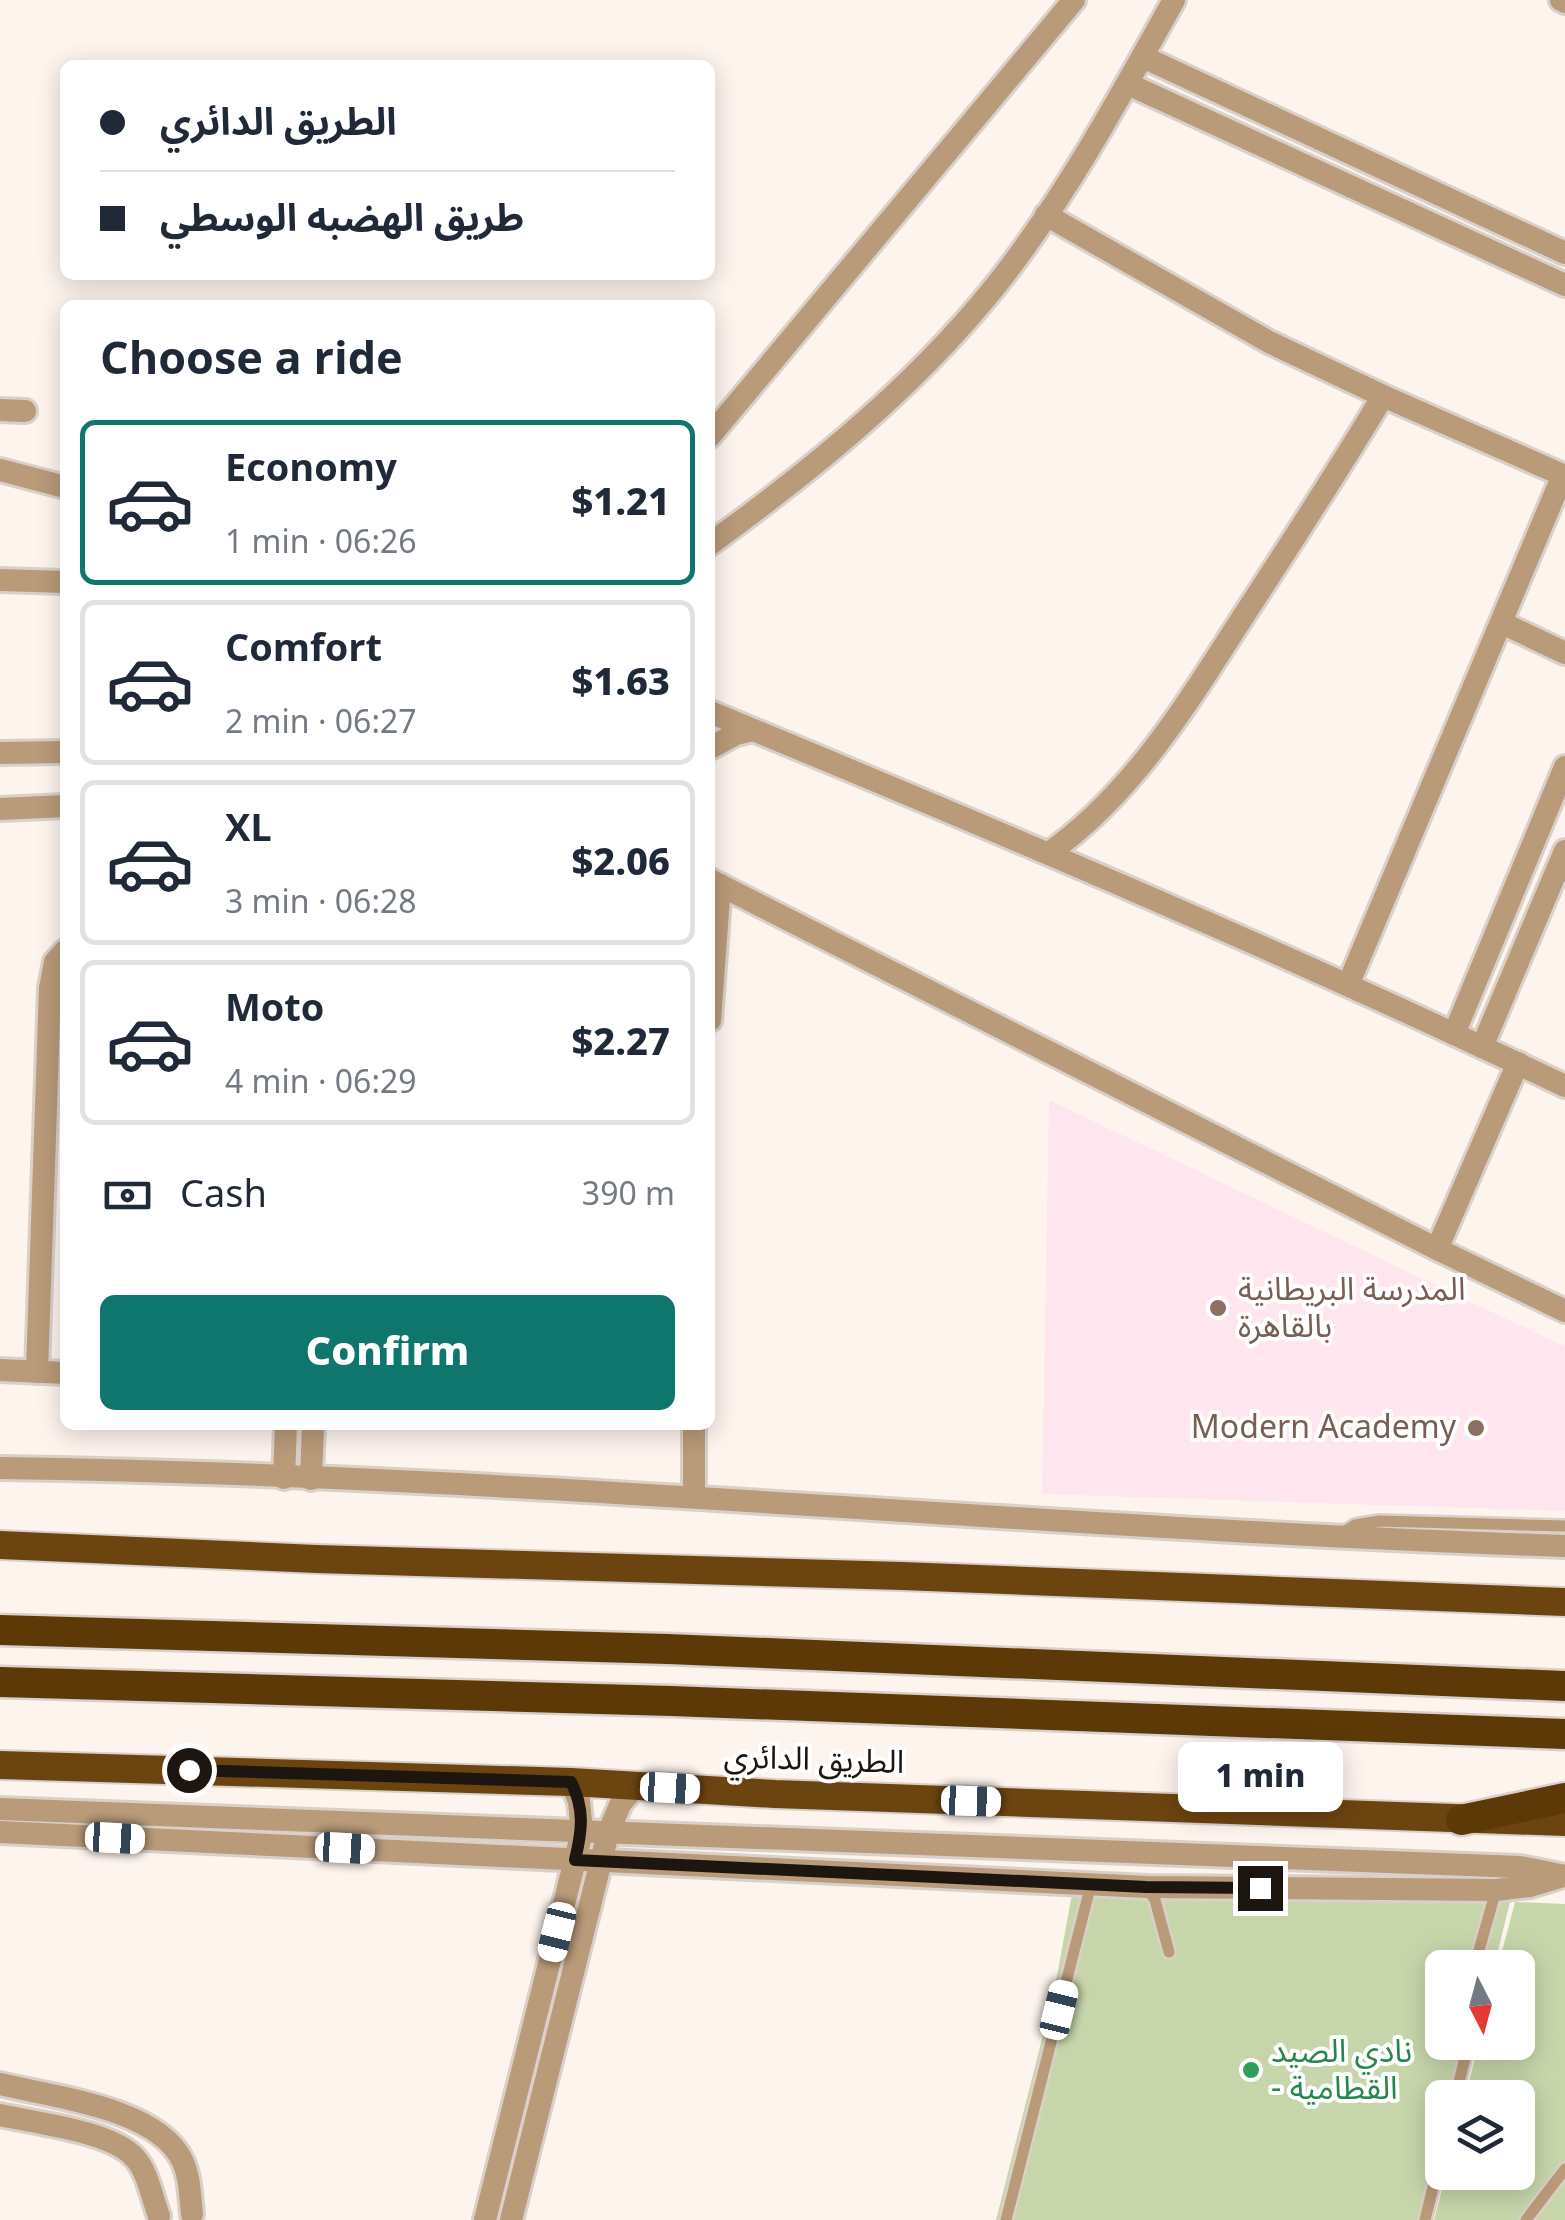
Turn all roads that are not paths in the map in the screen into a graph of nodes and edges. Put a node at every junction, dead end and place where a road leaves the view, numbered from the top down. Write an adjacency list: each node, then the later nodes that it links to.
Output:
1 (1074, 0): 11 (street)
2 (1174, 0): 3 (street)
3 (1143, 57): 4 (street); 6 (street)
4 (1128, 84): 5 (street); 7 (street)
5 (1046, 215): 8 (street); 15 (street)
6 (1565, 253)
7 (1565, 285)
8 (1383, 396): 13 (street); 29 (street)
9 (0, 410): 10 (street)
10 (25, 411)
11 (715, 430)
12 (0, 470): 14 (street)
13 (1564, 475): 18 (street)
14 (60, 486)
15 (715, 540)
16 (0, 580): 17 (street)
17 (60, 582)
18 (1502, 622): 19 (street); 32 (street)
19 (1565, 653)
20 (715, 714): 21 (street)
21 (753, 730): 22 (street); 29 (street)
22 (715, 746)
23 (60, 752): 24 (street)
24 (0, 753)
25 (1565, 767): 33 (street)
26 (60, 806): 27 (street)
27 (0, 809)
28 (1565, 851): 34 (street)
29 (1049, 853): 32 (street)
30 (715, 882): 37 (street)
31 (60, 956): 40 (street)
32 (1348, 985): 33 (street)
33 (1454, 1034): 34 (street)
34 (1482, 1047): 35 (street)
35 (1518, 1063): 36 (street); 37 (street)
36 (1565, 1086)
37 (1437, 1249): 38 (street)
38 (1565, 1311)
39 (0, 1370): 40 (street)
40 (37, 1372): 41 (street)
41 (60, 1374)
42 (286, 1430): 46 (street)
43 (312, 1430): 47 (street)
44 (694, 1430): 48 (street)
45 (0, 1468): 46 (street)
46 (284, 1478): 47 (street)
47 (311, 1479): 48 (street)
48 (694, 1495): 50 (street)
49 (1565, 1526): 50 (lane)
50 (1497, 1534): 52 (street)
51 (0, 1545): 53 (highway)
52 (1565, 1546)
53 (1565, 1602)
54 (0, 1630): 56 (highway)
55 (0, 1682): 57 (highway, الطريق الدائري)
56 (1565, 1686)
57 (1565, 1734)
58 (0, 1765): 59 (highway, الطريق الدائري)
59 (571, 1782): 60 (highway, الطريق الدائري); 66 (street)
60 (635, 1787): 63 (highway, الطريق الدائري); 67 (street)
61 (1565, 1798): 63 (highway)
62 (0, 1809): 66 (street)
63 (1461, 1820): 64 (highway, الطريق الدائري)
64 (1565, 1822)
65 (0, 1832): 69 (street)
66 (582, 1832): 67 (street); 69 (street)
67 (608, 1833): 68 (street); 70 (street)
68 (1150, 1854): 71 (street); 73 (street)
69 (575, 1860): 70 (street); 83 (street)
70 (601, 1860): 72 (street); 84 (street)
71 (1564, 1876): 74 (street)
72 (1091, 1884): 73 (street); 85 (lane)
73 (1146, 1887): 74 (street); 76 (lane)
74 (1496, 1890): 75 (lane)
75 (1479, 1950)
76 (1165, 1953)
77 (0, 2084): 81 (street)
78 (0, 2115): 82 (street)
79 (1565, 2169): 87 (lane)
80 (1432, 2190): 86 (lane)
81 (198, 2217): 82 (street)
82 (156, 2218)
83 (485, 2220)
84 (510, 2220)
85 (1006, 2220)
86 (1425, 2220)
87 (1526, 2220)

